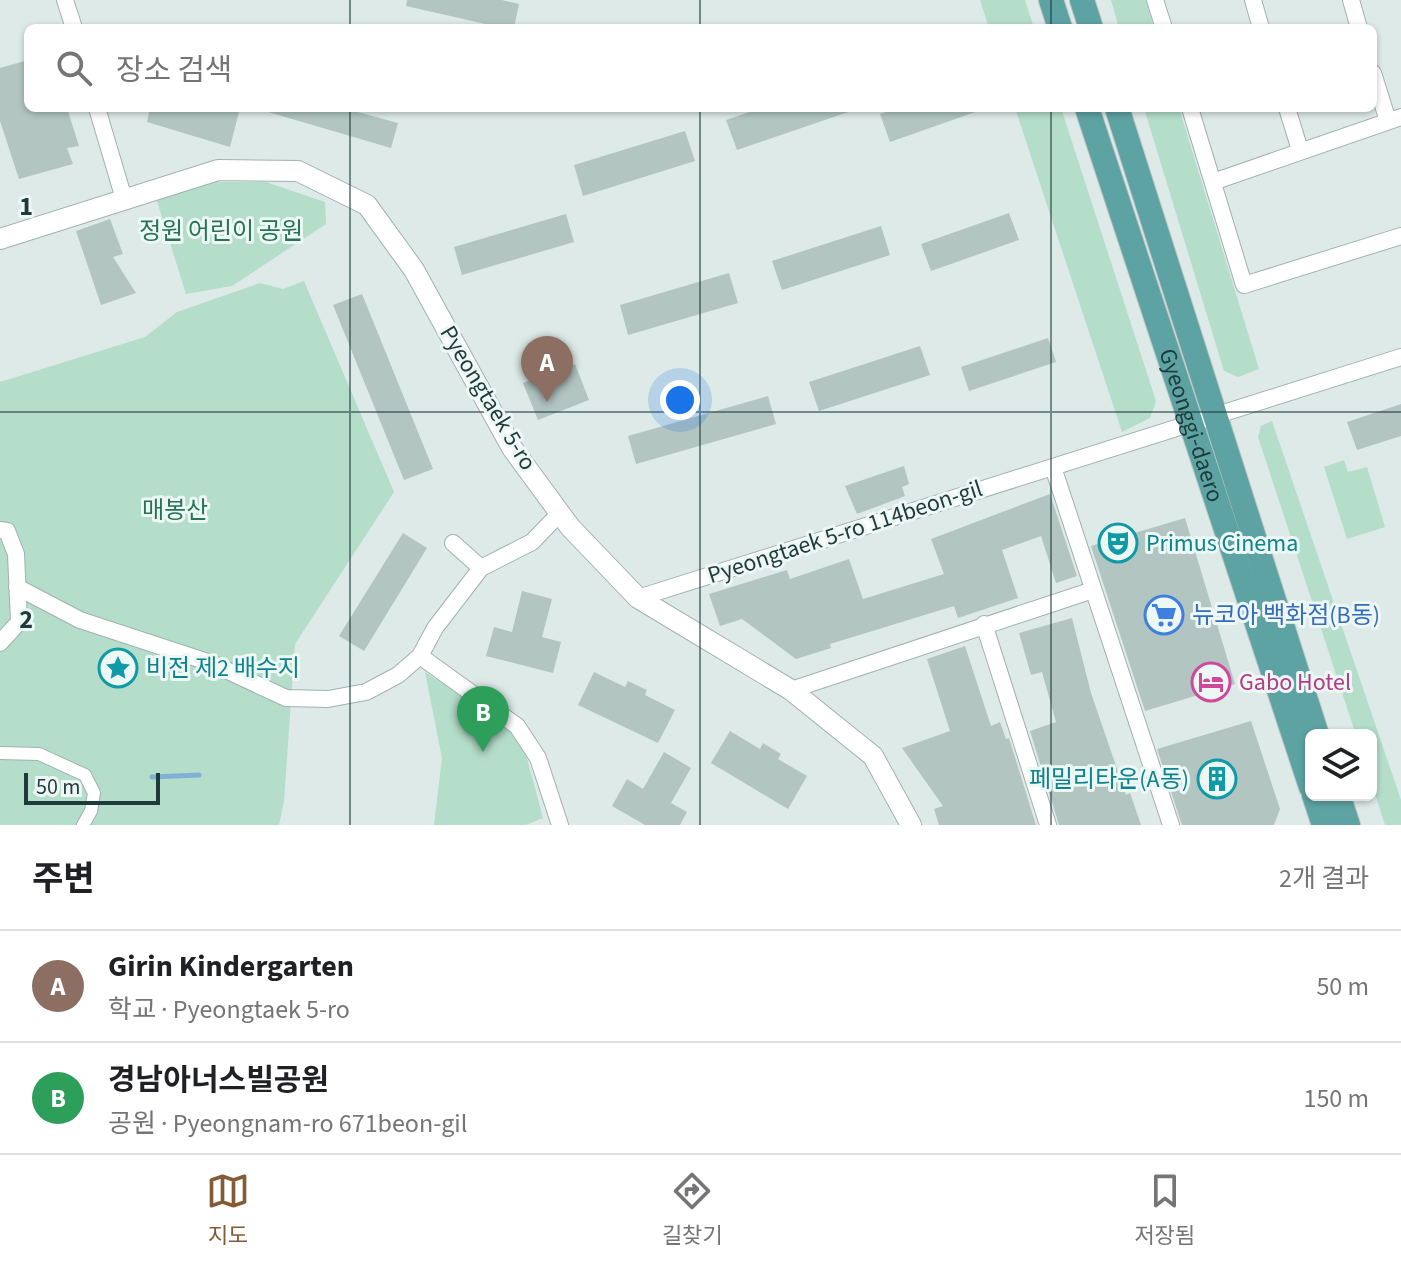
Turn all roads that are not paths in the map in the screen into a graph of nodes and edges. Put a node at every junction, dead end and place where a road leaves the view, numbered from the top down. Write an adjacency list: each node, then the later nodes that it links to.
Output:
1 (65, 0): 6 (street)
2 (1082, 0): 7 (main road)
3 (1155, 0): 8 (street)
4 (1253, 0): 9 (street)
5 (1351, 0): 10 (street)
6 (73, 24)
7 (1090, 24)
8 (1163, 24)
9 (1260, 24)
10 (1358, 24)
11 (1377, 82): 17 (street)
12 (98, 112): 20 (street)
13 (1088, 112): 24 (main road, Gyeonggi-daero)
14 (1118, 112): 24 (main road, Gyeonggi-daero)
15 (1191, 112): 19 (street)
16 (1288, 112): 18 (street)
17 (1394, 119): 18 (street)
18 (1300, 150): 19 (street)
19 (1213, 182): 21 (street)
20 (124, 199): 22 (street, Pyeongtaek 5-ro); 26 (street, Pyeongtaek 5-ro)
21 (1401, 236)
22 (0, 239)
23 (1401, 357): 24 (street, Pyeongtaek 5-ro 114beon-gil)
24 (1203, 419): 25 (street, Pyeongtaek 5-ro 114beon-gil); 37 (main road, Gyeonggi-daero); 39 (main road, Gyeonggi-daero)
25 (1053, 467): 31 (street); 32 (street, Pyeongtaek 5-ro 114beon-gil)
26 (560, 513): 29 (street); 32 (street, Pyeongtaek 5-ro)
27 (4, 531): 30 (street)
28 (453, 543): 29 (street)
29 (481, 568): 35 (street)
30 (17, 587): 34 (street); 35 (street)
31 (1093, 590): 33 (street); 46 (street)
32 (638, 598): 36 (street, Pyeongtaek 5-ro)
33 (984, 624): 36 (street); 45 (street)
34 (0, 643)
35 (420, 656): 43 (street)
36 (791, 690): 44 (street, Pyeongtaek 5-ro)
37 (1315, 729)
38 (0, 753): 42 (street)
39 (1305, 767)
40 (1316, 801): 47 (main road)
41 (1340, 801): 48 (main road)
42 (83, 825)
43 (560, 825)
44 (911, 825)
45 (1048, 825)
46 (1171, 825)
47 (1324, 825)
48 (1348, 825)

